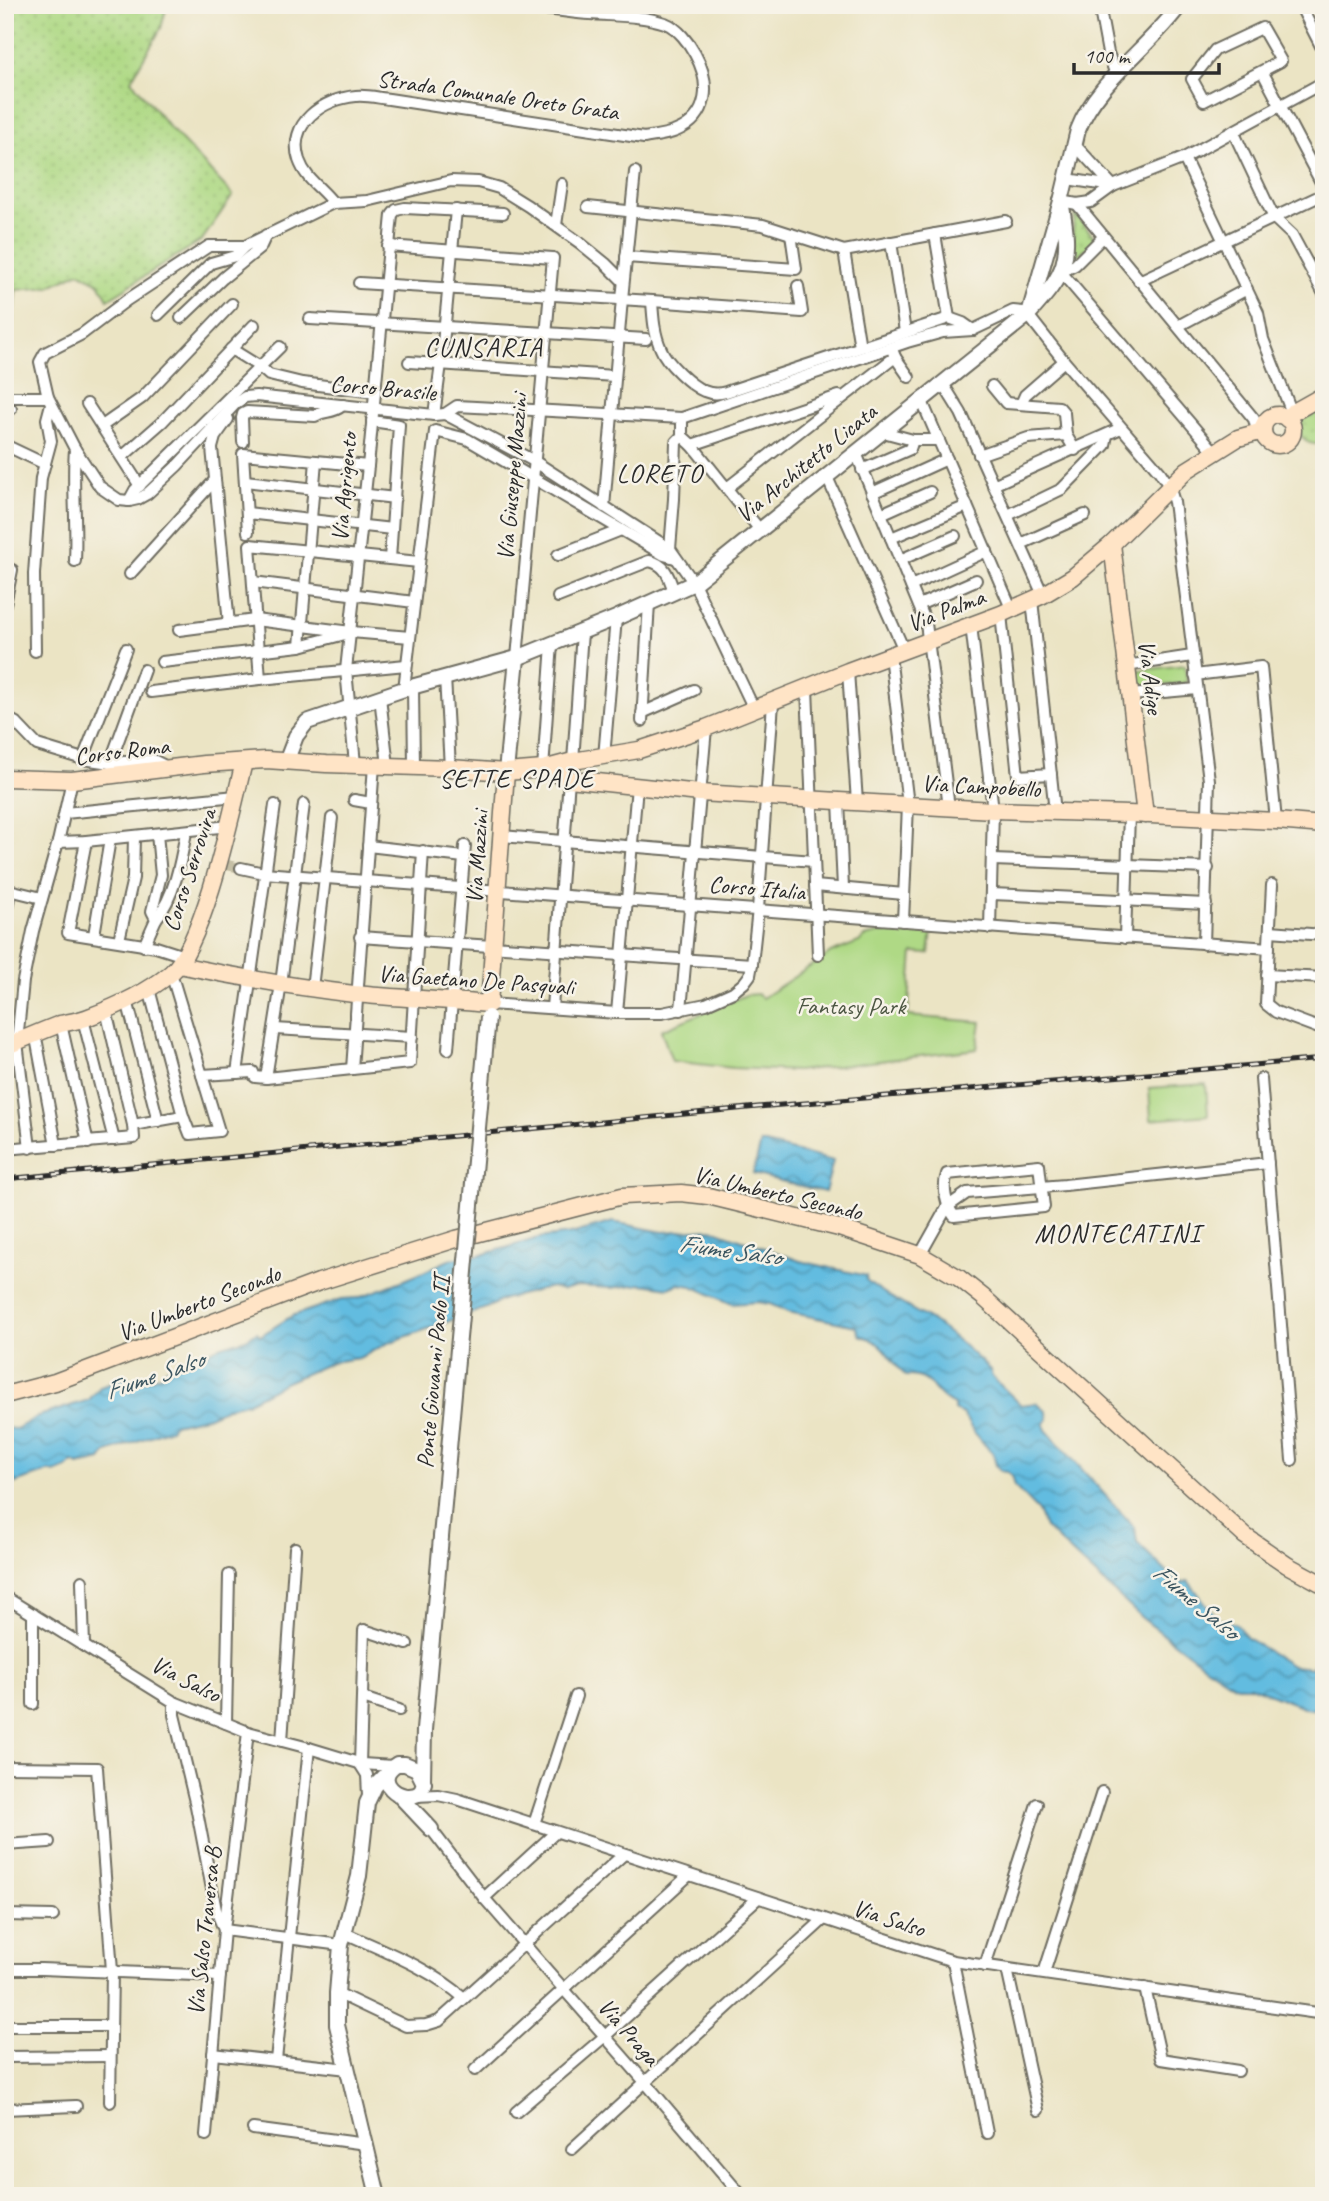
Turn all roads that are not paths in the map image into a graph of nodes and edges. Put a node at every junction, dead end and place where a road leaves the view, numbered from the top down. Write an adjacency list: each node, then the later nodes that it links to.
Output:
1 (533, 5): 20 (street, Strada Comunale Oreto Grata)
2 (1099, 5): 7 (street)
3 (1180, 5): 7 (street)
4 (1300, 5): 5 (street)
5 (1324, 52)
6 (1262, 71): 6 (street); 9 (street)
7 (1116, 75): 11 (street)
8 (1324, 82): 9 (street)
9 (1282, 106): 10 (street); 17 (street)
10 (1234, 131): 12 (street); 26 (street)
11 (1074, 145): 14 (street); 16 (street)
12 (1184, 158): 16 (street); 33 (street)
13 (635, 172): 24 (street)
14 (1067, 179): 16 (street); 19 (street)
15 (562, 184): 28 (street)
16 (1113, 186): 21 (street)
17 (1324, 188)
18 (1324, 194): 26 (street)
19 (1062, 201): 21 (street); 40 (street); 54 (street)
20 (333, 203): 28 (street); 31 (street)
21 (1077, 204): 32 (street)
22 (588, 207): 24 (street)
23 (456, 210): 25 (street); 36 (street, Via Agrigento); 37 (street)
24 (631, 212): 29 (street); 39 (street)
25 (503, 213)
26 (1274, 218): 33 (street); 48 (street)
27 (1006, 221): 30 (street)
28 (556, 225): 41 (street)
29 (791, 234): 38 (street); 39 (street)
30 (935, 234): 34 (street); 56 (street)
31 (266, 235): 35 (street); 55 (street)
32 (1103, 237): 40 (street); 42 (street)
33 (1225, 241): 42 (street); 47 (street)
34 (891, 242): 38 (street); 63 (street)
35 (245, 246): 53 (street); 85 (street)
36 (388, 246): 37 (street); 44 (street, Via Agrigento)
37 (452, 251): 46 (street); 49 (street, Via Giuseppe Mazzini)
38 (844, 251): 68 (street)
39 (626, 257): 41 (street)
40 (1061, 272): 54 (street, Via Architetto Licata); 111 (street)
41 (623, 281): 50 (street)
42 (1139, 281): 60 (street)
43 (359, 283): 44 (street)
44 (384, 285): 46 (street); 58 (street, Via Agrigento)
45 (798, 286): 51 (street)
46 (448, 289): 49 (street); 61 (street)
47 (1247, 289): 60 (street); 94 (street)
48 (1324, 294)
49 (549, 295): 50 (street); 64 (street, Via Giuseppe Mazzini)
50 (622, 299): 51 (street); 65 (street)
51 (652, 301): 68 (street)
52 (232, 304): 97 (street)
53 (158, 315)
54 (1028, 315): 62 (street); 71 (street); 78 (street, Via Architetto Licata)
55 (181, 318)
56 (949, 318): 62 (street); 63 (street)
57 (310, 319): 58 (street)
58 (381, 323): 61 (street); 80 (street, Via Agrigento)
59 (254, 325): 69 (street)
60 (1178, 326): 99 (street)
61 (444, 327): 64 (street); 73 (street)
62 (973, 330): 70 (street)
63 (905, 332): 68 (street)
64 (546, 333): 65 (street); 75 (street, Via Giuseppe Mazzini)
65 (618, 337): 66 (street); 76 (street)
66 (646, 340)
67 (280, 347): 74 (street)
68 (860, 347)
69 (231, 349): 74 (street); 114 (street)
70 (893, 353): 77 (street); 81 (street); 95 (street)
71 (1064, 361): 88 (street); 98 (street)
72 (409, 362): 73 (street)
73 (441, 364): 75 (street); 92 (street)
74 (260, 367): 80 (street); 125 (street)
75 (542, 371): 76 (street); 91 (street, Via Giuseppe Mazzini)
76 (614, 376): 93 (street)
77 (909, 377)
78 (943, 384): 83 (street, Via Architetto Licata); 113 (street)
79 (992, 386): 88 (street)
80 (374, 392): 90 (street, Via Agrigento)
81 (848, 393): 107 (street); 128 (street)
82 (1324, 396): 94 (main road, Via Palma)
83 (921, 399): 100 (street, Via Architetto Licata); 105 (street)
84 (7, 401): 85 (street)
85 (49, 401): 109 (street); 118 (street)
86 (236, 403): 89 (street, Corso Brasile); 123 (street); 134 (street)
87 (87, 404): 97 (street)
88 (1021, 404): 101 (street)
89 (343, 405): 90 (street, Corso Brasile); 108 (street)
90 (373, 407): 92 (street, Corso Brasile); 96 (street, Via Agrigento)
91 (539, 411): 92 (street); 93 (street); 117 (street, Via Giuseppe Mazzini)
92 (439, 414): 117 (street, Corso Brasile)
93 (611, 415): 95 (street); 136 (street)
94 (1290, 416): 99 (main road, Via Palma); 99 (main road)
95 (682, 418): 103 (street)
96 (372, 421): 119 (street, Via Agrigento); 133 (street)
97 (102, 426): 114 (street)
98 (1121, 428): 102 (street); 127 (street)
99 (1260, 431): 111 (main road, Via Palma)
100 (883, 432): 104 (street); 112 (street, Via Architetto Licata)
101 (1066, 435): 110 (street); 113 (street)
102 (1107, 435): 110 (street); 139 (street)
103 (682, 436): 107 (street); 153 (street)
104 (913, 440): 105 (street); 120 (street)
105 (939, 440): 115 (street)
106 (5, 445): 118 (street)
107 (692, 445): 128 (street)
108 (243, 448): 116 (street); 124 (street)
109 (75, 449): 134 (street); 158 (street)
110 (1075, 450): 126 (street)
111 (1214, 451): 127 (main road, Via Palma)
112 (856, 453): 120 (street); 122 (street, Via Architetto Licata)
113 (979, 455): 126 (street)
114 (122, 457): 125 (street)
115 (947, 459): 130 (street); 135 (street)
116 (316, 461): 119 (street); 129 (street)
117 (534, 461): 121 (street, Via Giuseppe Mazzini); 136 (street, Corso Brasile)
118 (45, 464): 190 (street)
119 (369, 466): 132 (street, Via Agrigento)
120 (862, 470): 130 (street)
121 (533, 477): 144 (street, Corso Brasile); 159 (street, Corso Brasile); 193 (street, Via Giuseppe Mazzini)
122 (827, 477): 145 (street, Via Architetto Licata); 191 (street)
123 (215, 480): 161 (street); 178 (street)
124 (245, 481): 129 (street); 137 (street)
125 (140, 485): 134 (street)
126 (993, 485): 139 (street)
127 (1169, 486): 150 (main road, Via Palma); 192 (street)
128 (727, 488): 145 (street)
129 (314, 490): 132 (street); 141 (street)
130 (872, 492): 138 (street)
131 (930, 492): 138 (street)
132 (365, 495): 133 (street); 142 (street, Via Agrigento)
133 (395, 498): 143 (street)
134 (129, 501)
135 (967, 506): 148 (street); 151 (street)
136 (604, 507): 153 (street, Corso Brasile)
137 (247, 513): 141 (street); 146 (street)
138 (881, 514): 148 (street)
139 (1008, 515): 149 (street)
140 (1085, 515): 149 (street)
141 (311, 520): 142 (street); 152 (street)
142 (362, 526): 143 (street); 155 (street, Via Agrigento)
143 (393, 529): 156 (street)
144 (621, 530): 153 (street, Corso Brasile); 154 (street)
145 (760, 530): 164 (street, Via Architetto Licata)
146 (248, 532)
147 (955, 536): 157 (street)
148 (891, 538): 157 (street)
149 (1021, 544): 170 (street)
150 (1112, 544): 170 (main road, Via Palma); 196 (main road, Via Adige)
151 (987, 551): 165 (street); 175 (street)
152 (309, 552): 155 (street); 163 (street); 166 (street)
153 (673, 553): 164 (street, Corso Brasile)
154 (558, 555)
155 (359, 557): 156 (street); 168 (street, Via Agrigento)
156 (390, 559): 159 (street)
157 (900, 560): 165 (street)
158 (75, 561)
159 (419, 562): 171 (street)
160 (9, 569): 173 (street)
161 (130, 574)
162 (976, 580): 174 (street)
163 (253, 582): 166 (street); 177 (street)
164 (694, 583): 167 (street, Via Architetto Licata); 212 (street, Corso Brasile)
165 (911, 586): 174 (street)
166 (305, 590): 168 (street); 180 (street)
167 (674, 592): 169 (street); 172 (street, Via Architetto Licata)
168 (355, 595): 171 (street); 182 (street, Via Agrigento)
169 (558, 597)
170 (1037, 597): 175 (main road, Via Palma); 228 (street)
171 (414, 602): 184 (street)
172 (649, 603): 176 (street, Via Architetto Licata); 206 (street)
173 (5, 604)
174 (919, 605): 185 (street)
175 (1006, 611): 179 (main road, Via Palma); 228 (street)
176 (616, 618): 183 (street, Via Architetto Licata); 215 (street)
177 (256, 620): 178 (street); 180 (street); 189 (street)
178 (229, 624): 181 (street)
179 (971, 625): 185 (main road, Via Palma); 245 (street)
180 (302, 626): 182 (street); 187 (street)
181 (179, 630)
182 (351, 632): 184 (street); 187 (street); 198 (street, Via Agrigento)
183 (582, 632): 186 (street, Via Architetto Licata); 217 (street)
184 (410, 637): 195 (street)
185 (930, 641): 191 (main road, Via Palma); 244 (street)
186 (552, 644): 193 (street, Via Architetto Licata); 226 (street)
187 (300, 646): 189 (street)
188 (125, 649): 216 (street)
189 (258, 650): 194 (street); 202 (street)
190 (35, 651)
191 (897, 653): 199 (main road, Via Palma); 243 (street)
192 (1192, 656): 196 (street); 200 (street)
193 (517, 658): 201 (street, Via Architetto Licata); 227 (street, Via Mazzini)
194 (162, 662)
195 (407, 665): 198 (street); 203 (street)
196 (1126, 666): 208 (main road, Via Adige)
197 (144, 670): 220 (street)
198 (346, 670): 202 (street); 211 (street, Via Agrigento)
199 (848, 671): 204 (main road, Via Palma); 239 (street)
200 (1195, 675): 205 (street); 251 (street)
201 (445, 677): 203 (street, Via Architetto Licata); 225 (street)
202 (260, 679): 207 (street)
203 (409, 688): 209 (street, Via Architetto Licata); 223 (street)
204 (807, 688): 210 (main road, Via Palma); 236 (street)
205 (1197, 689): 208 (street); 250 (street)
206 (694, 690)
207 (151, 692)
208 (1131, 695): 248 (main road, Via Adige)
209 (380, 697): 211 (street, Via Architetto Licata); 222 (street)
210 (773, 703): 212 (main road, Via Palma); 235 (street)
211 (351, 706): 219 (street, Via Architetto Licata); 221 (street, Via Agrigento)
212 (754, 709): 214 (main road, Via Palma)
213 (5, 717): 216 (street)
214 (706, 729): 215 (main road, Via Palma); 233 (street)
215 (604, 757): 217 (main road, Via Palma)
216 (83, 759): 220 (street)
217 (573, 761): 226 (main road, Via Palma)
218 (244, 762): 219 (main road, Corso Roma); 224 (main road, Corso Roma); 234 (main road, Corso Serrovira)
219 (286, 762): 221 (main road, Corso Roma)
220 (110, 764): 224 (street)
221 (355, 764): 222 (main road, Corso Roma)
222 (381, 765): 223 (main road, Corso Roma); 240 (street)
223 (414, 766): 225 (main road, Via Palma)
224 (169, 768): 231 (main road, Corso Roma)
225 (450, 768): 227 (main road, Via Palma)
226 (543, 769): 227 (main road, Via Palma); 230 (main road, Via Campobello)
227 (506, 772): 256 (main road, Via Mazzini)
228 (1051, 774): 246 (street)
229 (5, 778): 231 (main road, Corso Roma)
230 (569, 779): 232 (main road, Via Campobello); 259 (street)
231 (72, 780): 247 (street)
232 (637, 786): 233 (main road, Via Campobello); 263 (street)
233 (700, 793): 235 (main road, Via Campobello); 265 (street)
234 (236, 796): 247 (street); 253 (main road, Corso Serrovira)
235 (766, 797): 236 (main road, Via Campobello); 266 (street)
236 (812, 799): 238 (main road, Via Campobello); 268 (street)
237 (354, 800): 240 (street)
238 (839, 801): 239 (main road, Via Campobello); 280 (street)
239 (857, 802): 243 (main road, Via Campobello)
240 (371, 803): 262 (street)
241 (304, 804): 273 (street)
242 (275, 805): 272 (street)
243 (908, 805): 244 (main road, Via Campobello); 284 (street)
244 (949, 808): 245 (main road, Via Campobello)
245 (993, 810): 246 (main road, Via Campobello); 267 (street)
246 (1055, 812): 248 (main road, Via Campobello)
247 (65, 813): 261 (street)
248 (1137, 815): 250 (main road, Via Campobello); 269 (street)
249 (332, 818): 274 (street)
250 (1208, 818): 251 (main road, Via Campobello); 271 (street)
251 (1276, 821): 252 (main road, Via Campobello)
252 (1324, 825)
253 (229, 826): 254 (street); 314 (main road, Corso Serrovira)
254 (186, 832): 255 (street); 293 (street)
255 (157, 834): 257 (street); 293 (street)
256 (501, 836): 259 (street); 282 (main road, Via Mazzini)
257 (134, 837): 258 (street); 302 (street)
258 (110, 839): 260 (street); 298 (street)
259 (565, 840): 263 (street); 283 (street)
260 (86, 841): 261 (street); 298 (street)
261 (58, 842): 286 (street)
262 (368, 846): 264 (street); 275 (street)
263 (632, 846): 265 (street); 287 (street)
264 (423, 851): 276 (street); 279 (street)
265 (695, 851): 266 (street); 289 (street)
266 (762, 856): 268 (street); 291 (street)
267 (993, 860): 269 (street); 285 (street)
268 (814, 861): 278 (street)
269 (1128, 865): 271 (street); 288 (street)
270 (241, 868): 272 (street, Corso Italia)
271 (1208, 868): 290 (street)
272 (264, 873): 273 (street, Corso Italia); 317 (street)
273 (294, 875): 274 (street, Corso Italia); 318 (street)
274 (326, 878): 275 (street, Corso Italia); 319 (street)
275 (365, 881): 276 (street, Corso Italia); 300 (street)
276 (421, 884): 279 (street, Corso Italia); 303 (street)
277 (1272, 885): 297 (street)
278 (815, 886): 280 (street); 292 (street)
279 (462, 887): 282 (street, Corso Italia); 304 (street)
280 (843, 888): 284 (street)
281 (8, 890): 286 (street); 295 (street)
282 (497, 890): 283 (street, Corso Italia); 307 (main road, Via Mazzini)
283 (561, 894): 287 (street, Corso Italia); 309 (street)
284 (904, 894): 294 (street)
285 (992, 894): 288 (street); 296 (street)
286 (42, 898): 337 (street)
287 (627, 899): 289 (street, Corso Italia); 311 (street)
288 (1127, 900): 290 (street); 301 (street)
289 (690, 904): 291 (street, Corso Italia); 312 (street)
290 (1206, 904): 305 (street)
291 (758, 909): 292 (street, Corso Italia); 313 (street)
292 (817, 914): 294 (street, Corso Italia); 310 (street)
293 (156, 919): 306 (street)
294 (903, 921): 296 (street, Corso Italia)
295 (5, 926)
296 (990, 928): 301 (street, Corso Italia)
297 (1270, 932): 299 (street); 308 (street)
298 (94, 935): 302 (street)
299 (1324, 935)
300 (360, 937): 303 (street); 321 (street)
301 (1125, 938): 305 (street, Corso Italia)
302 (119, 940): 306 (street)
303 (418, 941): 304 (street); 322 (street)
304 (457, 944): 307 (street); 324 (street)
305 (1204, 944): 308 (street, Corso Italia)
306 (144, 946): 314 (street)
307 (493, 947): 309 (street); 327 (main road, Via Mazzini)
308 (1269, 948): 315 (street)
309 (557, 951): 311 (street); 325 (street)
310 (818, 955)
311 (623, 956): 312 (street); 329 (street)
312 (685, 961): 313 (street); 328 (street)
313 (752, 964): 328 (street, Via Gaetano De Pasquali)
314 (178, 965): 317 (main road, Via Gaetano De Pasquali); 320 (main road, Corso Serrovira); 341 (street)
315 (1268, 975): 316 (street); 333 (street)
316 (1324, 978)
317 (250, 979): 318 (main road, Via Gaetano De Pasquali); 340 (street)
318 (281, 984): 319 (main road, Via Gaetano De Pasquali); 332 (street)
319 (312, 988): 321 (main road, Via Gaetano De Pasquali)
320 (149, 989): 323 (main road, Corso Serrovira); 344 (street)
321 (357, 994): 322 (main road, Via Gaetano De Pasquali); 334 (street)
322 (414, 998): 324 (main road, Via Gaetano De Pasquali); 335 (street)
323 (127, 1000): 326 (main road, Corso Serrovira); 345 (street)
324 (452, 1001): 327 (main road, Via Gaetano De Pasquali); 338 (street)
325 (552, 1008): 327 (street, Via Gaetano De Pasquali); 329 (street, Via Gaetano De Pasquali)
326 (106, 1010): 330 (main road, Corso Serrovira); 346 (street)
327 (488, 1010): 372 (street, Ponte Giovanni Paolo II, bridge)
328 (681, 1010): 329 (street, Via Gaetano De Pasquali)
329 (617, 1013)
330 (83, 1019): 331 (main road, Corso Serrovira); 347 (street)
331 (62, 1028): 336 (main road, Corso Serrovira); 337 (main road, Corso Serrovira); 348 (street)
332 (275, 1029): 334 (street); 342 (street)
333 (1324, 1030)
334 (354, 1034): 335 (street); 339 (street)
335 (412, 1037): 339 (street)
336 (37, 1043): 337 (main road, Corso Serrovira); 349 (street)
337 (11, 1049): 350 (street)
338 (448, 1049)
339 (352, 1069): 342 (street)
340 (237, 1073): 341 (street); 342 (street)
341 (202, 1075): 344 (street)
342 (266, 1077)
343 (1261, 1079): 352 (street)
344 (183, 1116): 345 (street)
345 (158, 1121): 346 (street)
346 (133, 1125): 347 (street)
347 (114, 1140): 348 (street)
348 (88, 1143): 349 (street)
349 (56, 1145): 350 (street)
350 (30, 1147): 351 (street)
351 (5, 1149)
352 (1268, 1163): 353 (street); 357 (street)
353 (1042, 1186): 354 (street); 354 (street); 354 (street)
354 (947, 1207): 355 (street)
355 (920, 1255): 356 (main road, Via Umberto Secondo); 361 (main road, Via Umberto Secondo)
356 (5, 1395)
357 (1292, 1460)
358 (295, 1548): 374 (street)
359 (229, 1575): 371 (street)
360 (82, 1581): 365 (street)
361 (1324, 1586)
362 (5, 1597): 363 (street, Via Salso)
363 (33, 1614): 365 (street, Via Salso); 369 (street)
364 (407, 1644): 367 (street)
365 (84, 1646): 368 (street, Via Salso)
366 (576, 1696): 384 (street)
367 (363, 1698): 370 (street); 376 (street)
368 (174, 1702): 371 (street, Via Salso); 396 (street)
369 (33, 1704)
370 (399, 1710)
371 (226, 1723): 373 (street, Via Salso)
372 (424, 1730): 378 (street, Ponte Giovanni Paolo II); 378 (street)
373 (248, 1732): 374 (street, Via Salso); 396 (street, Via Salso Traversa B)
374 (282, 1741): 375 (street, Via Salso)
375 (309, 1748): 376 (street, Via Salso); 397 (street)
376 (361, 1764): 378 (street); 378 (street); 381 (street)
377 (5, 1768): 404 (street)
378 (405, 1782): 380 (street); 380 (street); 381 (street); 383 (street); 385 (street); 385 (street, Ponte Giovanni Paolo II)
379 (1101, 1792): 405 (street)
380 (457, 1799): 384 (street, Via Salso)
381 (367, 1803): 383 (street)
382 (1037, 1804): 401 (street)
383 (365, 1823): 398 (street)
384 (534, 1824): 386 (street, Via Salso)
385 (430, 1829): 391 (street, Via Praga)
386 (556, 1832): 389 (street, Via Salso); 391 (street)
387 (49, 1842): 388 (street)
388 (5, 1845)
389 (624, 1854): 390 (street, Via Salso); 399 (street)
390 (688, 1876): 392 (street, Via Salso); 408 (street)
391 (484, 1898): 399 (street, Via Praga)
392 (758, 1898): 395 (street, Via Salso); 414 (street)
393 (5, 1915): 394 (street)
394 (53, 1916)
395 (824, 1919): 400 (street, Via Salso); 422 (street)
396 (224, 1930): 397 (street); 406 (street, Via Salso Traversa B)
397 (287, 1938): 398 (street); 418 (street)
398 (343, 1939): 409 (street); 410 (street)
399 (524, 1944): 408 (street, Via Praga); 410 (street)
400 (953, 1961): 401 (street, Via Salso); 429 (street)
401 (985, 1966): 403 (street, Via Salso)
402 (5, 1969): 404 (street)
403 (1007, 1969): 405 (street, Via Salso); 426 (street)
404 (113, 1971): 406 (street); 413 (street)
405 (1044, 1973): 407 (street, Via Salso)
406 (220, 1976): 415 (street, Via Salso Traversa B)
407 (1145, 1988): 411 (street, Via Salso); 421 (street)
408 (564, 1990): 414 (street, Via Praga); 420 (street)
409 (337, 1993): 410 (street); 419 (street)
410 (464, 1998)
411 (1324, 2014)
412 (5, 2026): 413 (street)
413 (111, 2026): 416 (street)
414 (605, 2036): 422 (street, Via Praga); 427 (street)
415 (213, 2054): 418 (street); 430 (street, Via Salso Traversa B)
416 (110, 2056): 417 (street); 423 (street)
417 (5, 2057)
418 (276, 2060): 419 (street)
419 (348, 2069): 431 (street)
420 (475, 2070)
421 (1238, 2071)
422 (645, 2082): 432 (street); 433 (street, Via Praga)
423 (110, 2102)
424 (76, 2106): 425 (street)
425 (5, 2109)
426 (1038, 2110)
427 (516, 2112)
428 (253, 2129): 431 (street)
429 (987, 2133)
430 (206, 2135)
431 (366, 2144): 434 (street)
432 (572, 2148)
433 (741, 2195)
434 (378, 2196)

